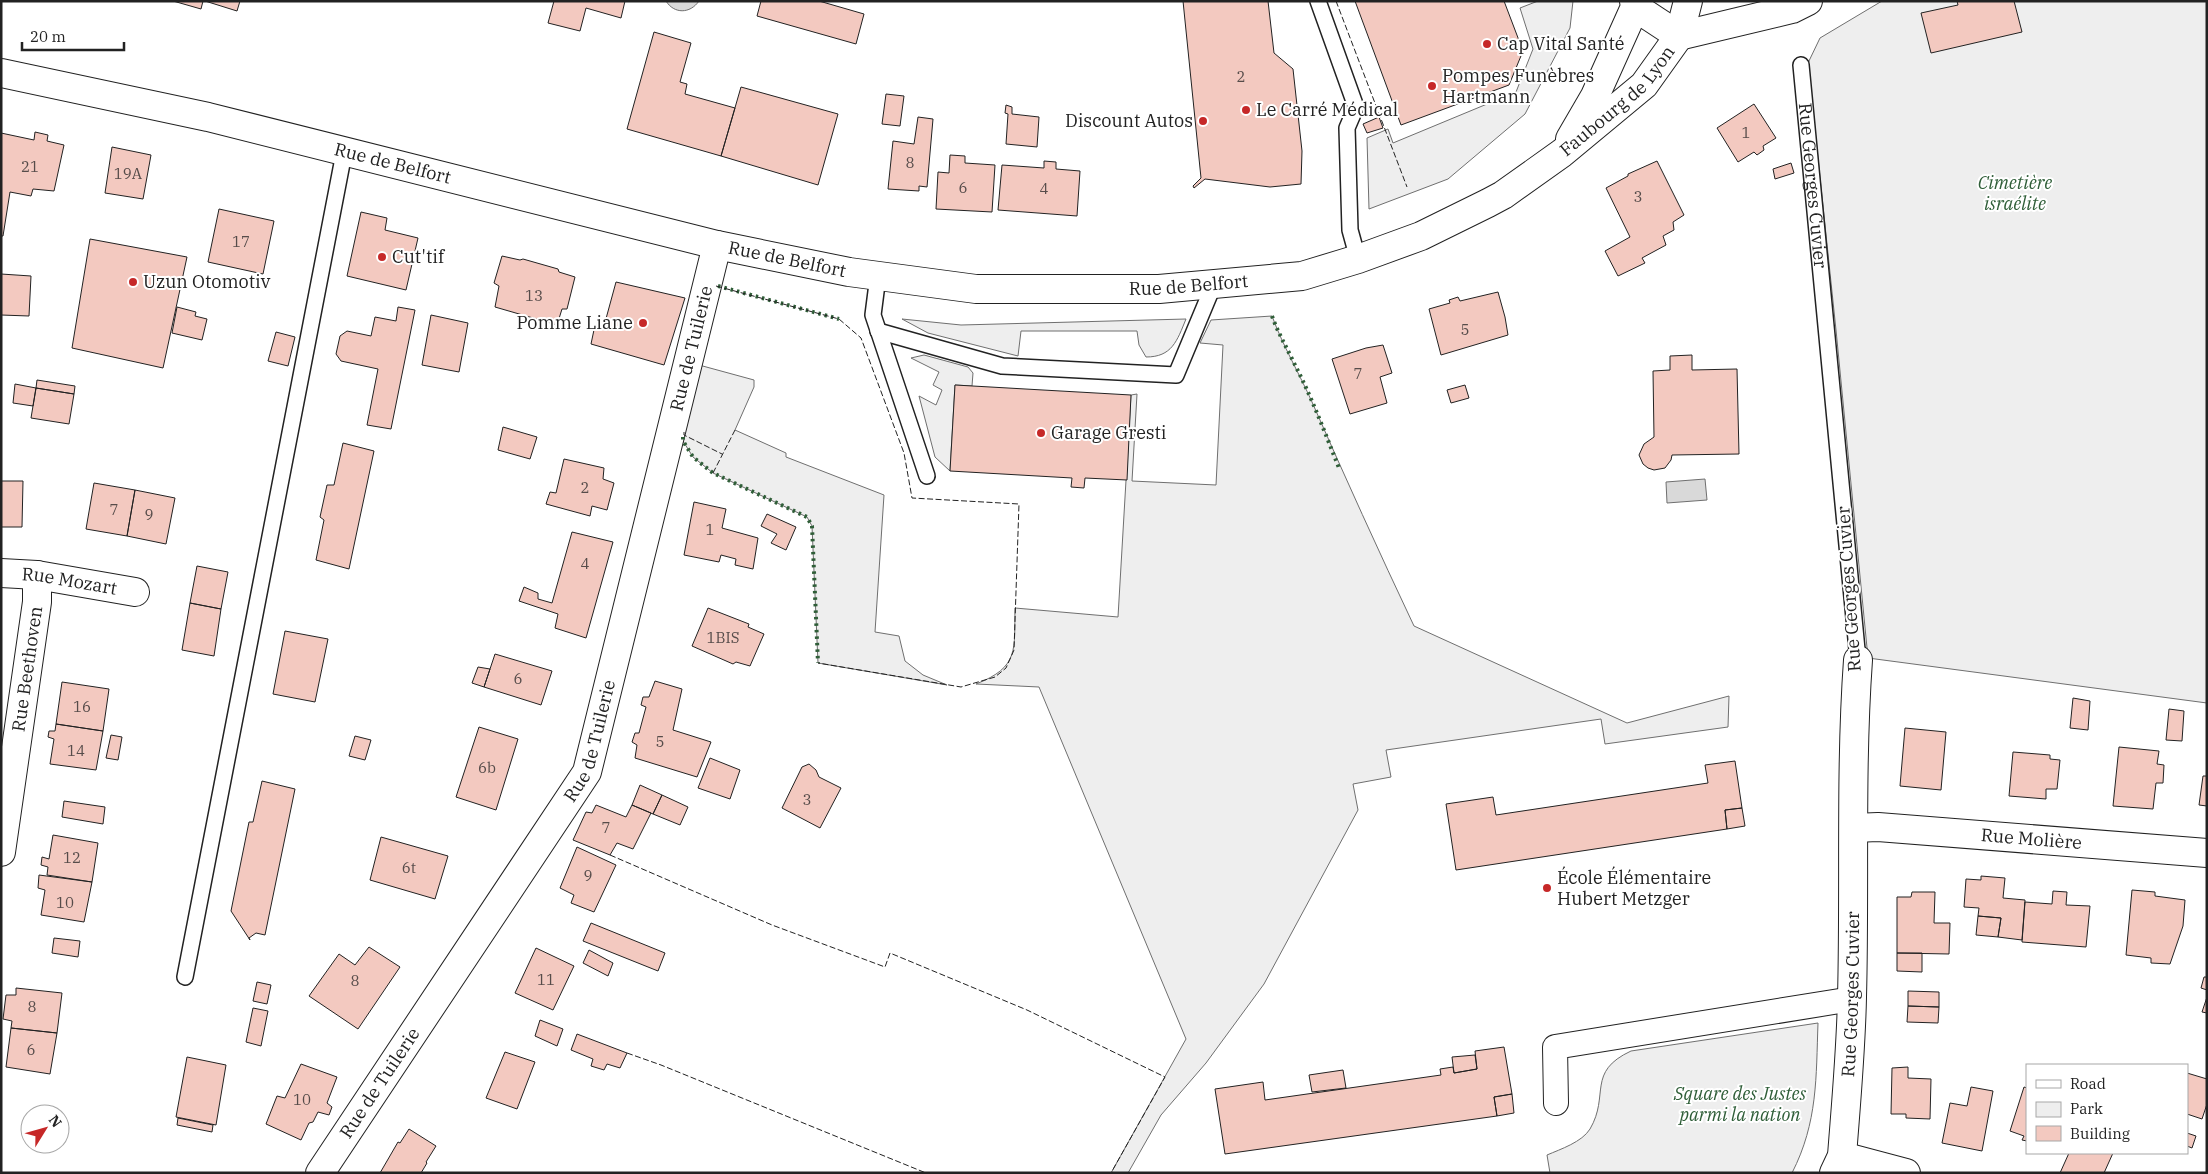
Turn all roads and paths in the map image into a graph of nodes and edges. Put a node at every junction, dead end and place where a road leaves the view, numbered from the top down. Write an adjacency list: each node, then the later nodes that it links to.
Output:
1 (1318, 1): 12 (lane)
2 (1688, 1): 6 (street)
3 (1758, 1): 5 (street, Faubourg de Lyon)
4 (1639, 3): 6 (street, Faubourg de Lyon); 10 (street, Faubourg de Lyon)
5 (1797, 5): 6 (street, Faubourg de Lyon)
6 (1679, 36): 10 (street, Faubourg de Lyon)
7 (1801, 66): 20 (lane, Rue Georges Cuvier)
8 (1, 73): 9 (street, Rue de Belfort)
9 (344, 152): 11 (street, Rue de Belfort); 24 (lane)
10 (1562, 153): 12 (street, Rue de Belfort)
11 (717, 245): 13 (street, Rue de Belfort); 28 (street, Rue de Tuilerie)
12 (1358, 259): 14 (street, Rue de Belfort)
13 (878, 276): 14 (street, Rue de Belfort); 15 (lane)
14 (1214, 284): 15 (lane)
15 (878, 331): 16 (lane)
16 (927, 476)
17 (1, 573): 18 (street, Rue Mozart)
18 (37, 575): 19 (street, Rue Mozart); 22 (street, Rue Beethoven)
19 (136, 592)
20 (1858, 660): 21 (street, Rue Georges Cuvier)
21 (1854, 828): 23 (street, Rue Molière); 25 (street, Rue Georges Cuvier)
22 (1, 852)
23 (2207, 853)
24 (185, 977)
25 (1852, 999): 26 (street); 27 (street, Rue Georges Cuvier)
26 (1556, 1103)
27 (1838, 1164): 29 (street)
28 (320, 1173)
29 (1906, 1173)

